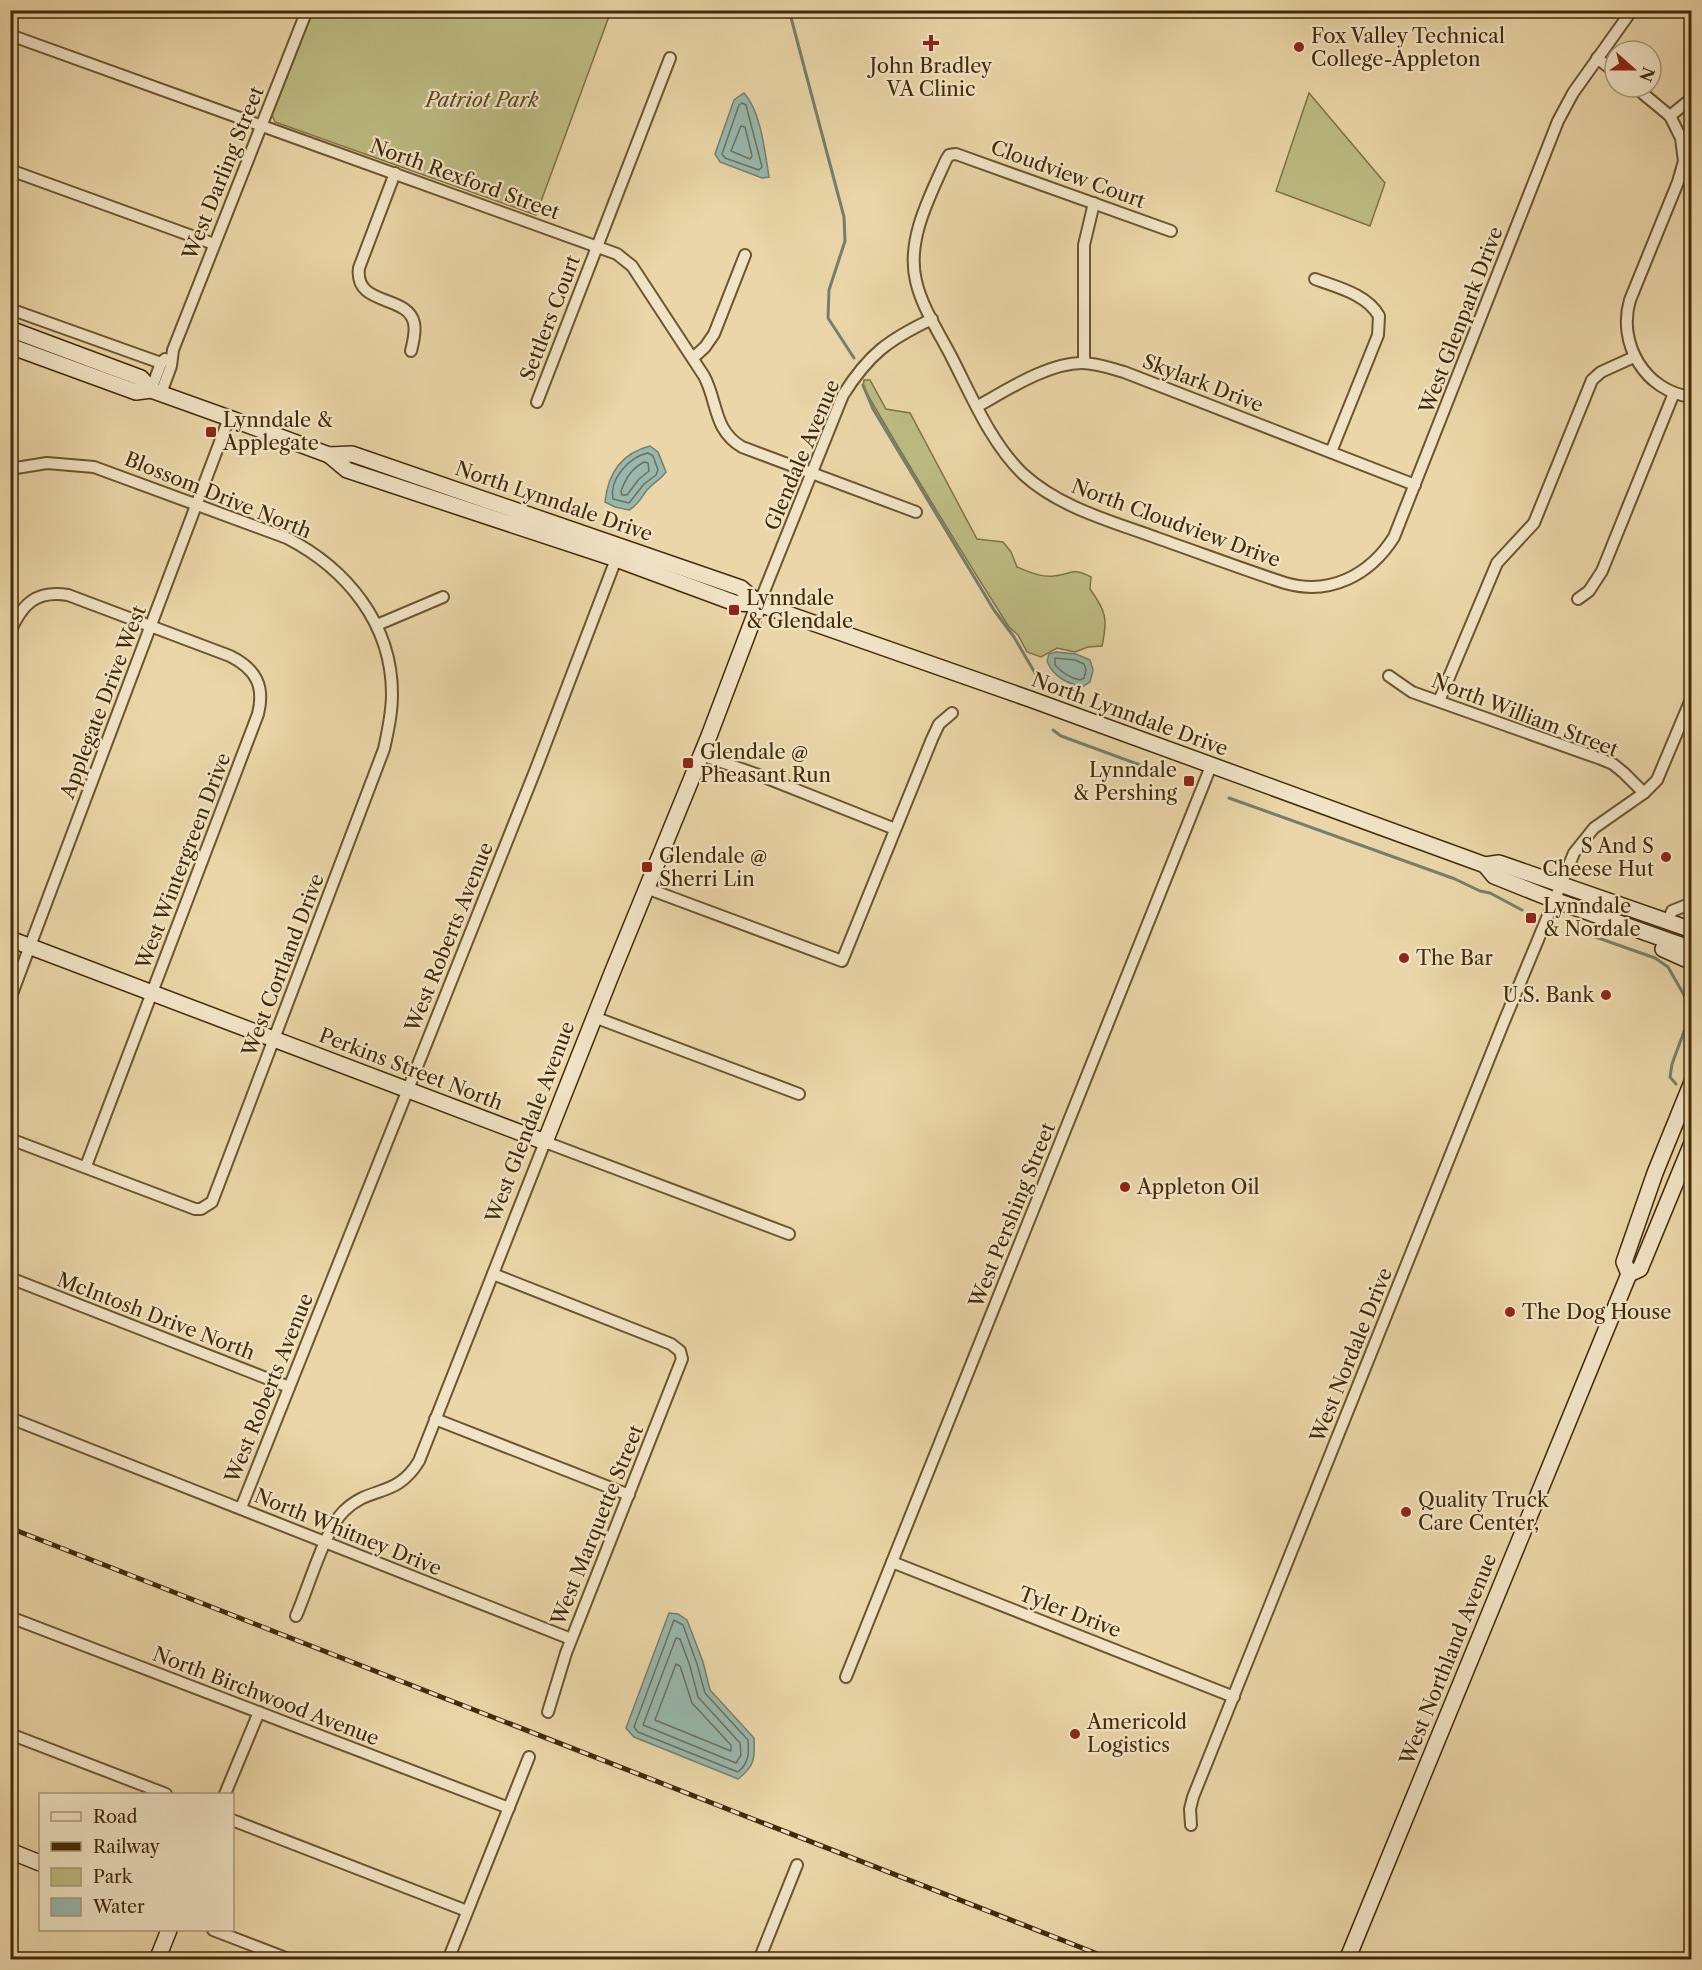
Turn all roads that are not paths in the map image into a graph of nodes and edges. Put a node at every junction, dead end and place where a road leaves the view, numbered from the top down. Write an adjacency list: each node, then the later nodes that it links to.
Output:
1 (307, 10): 10 (street, West Darling Street)
2 (1632, 10): 5 (street, West Glenpark Drive)
3 (10, 35): 10 (street, North Rexford Street)
4 (670, 58): 17 (street, Settlers Court)
5 (1597, 58): 6 (street); 39 (street, West Glenpark Drive)
6 (1603, 63)
7 (1692, 98): 9 (street)
8 (1649, 99): 9 (street)
9 (1670, 116): 26 (street)
10 (261, 126): 13 (street, North Rexford Street); 16 (street, West Darling Street)
11 (952, 154): 14 (street, Cloudview Court); 21 (street, North Cloudview Drive)
12 (10, 170): 16 (street)
13 (395, 173): 17 (street, North Rexford Street); 25 (street)
14 (1094, 203): 15 (street, Cloudview Court); 29 (street)
15 (1171, 231)
16 (214, 244): 24 (street, West Darling Street)
17 (597, 246): 27 (street, North Rexford Street); 33 (street, Settlers Court)
18 (745, 255): 27 (street)
19 (1315, 279): 36 (street)
20 (10, 309): 28 (street)
21 (932, 319): 34 (street, North Cloudview Drive); 38 (street, Glendale Avenue)
22 (10, 329): 30 (main road, North Lynndale Drive)
23 (10, 345): 30 (main road, North Lynndale Drive)
24 (173, 350): 28 (street, West Darling Street); 30 (street, West Darling Street)
25 (411, 351)
26 (1634, 357): 31 (street); 52 (street)
27 (693, 358): 38 (street, North Rexford Street)
28 (161, 363): 30 (street, West Darling Street)
29 (1084, 363): 34 (street, Skylark Drive); 36 (street, Skylark Drive)
30 (156, 391): 35 (main road, North Lynndale Drive)
31 (1674, 393): 32 (street); 45 (street)
32 (1692, 397)
33 (537, 402)
34 (978, 406): 43 (street, North Cloudview Drive)
35 (229, 418): 40 (street, Applegate Drive West); 42 (main road, North Lynndale Drive)
36 (1331, 452): 39 (street, Skylark Drive)
37 (10, 469): 40 (street, Blossom Drive North)
38 (811, 474): 41 (street, North Rexford Street); 46 (street, Glendale Avenue)
39 (1415, 485): 43 (street, West Glenpark Drive)
40 (198, 504): 47 (street, Blossom Drive North); 48 (street, Applegate Drive West)
41 (916, 512)
42 (619, 552): 46 (main road, North Lynndale Drive); 76 (street, West Roberts Avenue)
43 (1285, 583)
44 (443, 597): 47 (street)
45 (1578, 599)
46 (759, 604): 55 (main road, West Glendale Avenue); 56 (main road, North Lynndale Drive)
47 (377, 625): 54 (street, Blossom Drive North)
48 (152, 626): 49 (street, West Wintergreen Drive); 68 (street, Applegate Drive West); 71 (street, West Wintergreen Drive)
49 (10, 632)
50 (1389, 676): 52 (street, North William Street)
51 (1692, 697): 57 (street, West Nordale Drive)
52 (1439, 701): 57 (street, North William Street)
53 (952, 713): 58 (street)
54 (387, 734): 74 (street, West Cortland Drive)
55 (701, 755): 58 (street); 61 (main road, West Glendale Avenue)
56 (1211, 766): 59 (main road, North Lynndale Drive); 92 (street, West Pershing Street)
57 (1644, 793): 60 (street, West Nordale Drive)
58 (895, 830): 61 (street)
59 (1485, 865): 60 (main road, North Lynndale Drive); 62 (main road, North Lynndale Drive)
60 (1561, 884): 62 (street, West Nordale Drive); 64 (main road, North Lynndale Drive)
61 (646, 888): 73 (main road, West Glendale Avenue)
62 (1554, 900): 65 (main road, North Lynndale Drive); 97 (street, West Nordale Drive)
63 (1692, 903): 64 (street)
64 (1668, 921): 66 (main road, North Lynndale Drive)
65 (1639, 930): 69 (main road, North Lynndale Drive); 70 (main road)
66 (1692, 930)
67 (10, 939): 68 (main road, Perkins Street North)
68 (30, 946): 71 (main road, Perkins Street North); 72 (street, Applegate Drive West)
69 (1692, 949)
70 (1692, 962)
71 (153, 993): 74 (main road, Perkins Street North); 81 (street, West Wintergreen Drive)
72 (10, 999)
73 (594, 1017): 77 (street); 79 (main road, West Glendale Avenue)
74 (274, 1040): 76 (main road, Perkins Street North); 81 (street, West Cortland Drive)
75 (1692, 1082): 84 (main road, West Northland Avenue)
76 (408, 1089): 79 (main road, Perkins Street North); 86 (street, West Roberts Avenue)
77 (799, 1094)
78 (10, 1139): 81 (street)
79 (545, 1142): 82 (street, Perkins Street North); 83 (street, West Glendale Avenue)
80 (1692, 1143): 84 (main road, West Northland Avenue)
81 (86, 1166)
82 (789, 1234)
83 (493, 1274): 88 (street, West Glendale Avenue); 89 (street, West Marquette Street)
84 (1629, 1274): 117 (main road, West Northland Avenue)
85 (10, 1278): 86 (street, McIntosh Drive North)
86 (289, 1387): 90 (street, West Roberts Avenue)
87 (10, 1418): 90 (street, North Whitney Drive)
88 (435, 1419): 89 (street); 91 (street, West Glendale Avenue)
89 (629, 1495): 95 (street, West Marquette Street)
90 (241, 1508): 91 (street, North Whitney Drive)
91 (326, 1543): 93 (street, West Glendale Avenue); 95 (street, North Whitney Drive)
92 (892, 1562): 96 (street, West Pershing Street); 97 (street, Tyler Drive)
93 (296, 1616)
94 (10, 1617): 98 (street, North Birchwood Avenue)
95 (571, 1640): 99 (street, West Marquette Street)
96 (846, 1677)
97 (1234, 1697): 106 (street, West Nordale Drive)
98 (259, 1712): 103 (street); 104 (street, North Birchwood Avenue)
99 (548, 1712)
100 (10, 1734): 102 (street)
101 (529, 1757): 104 (street)
102 (163, 1793)
103 (225, 1793)
104 (509, 1808): 110 (street)
105 (234, 1821): 110 (street)
106 (1191, 1825)
107 (10, 1851): 108 (main road)
108 (39, 1863)
109 (797, 1865): 116 (street)
110 (467, 1911): 115 (street)
111 (168, 1931): 113 (main road)
112 (218, 1931): 114 (street)
113 (157, 1959)
114 (291, 1959)
115 (448, 1959)
116 (759, 1959)
117 (1347, 1959)

